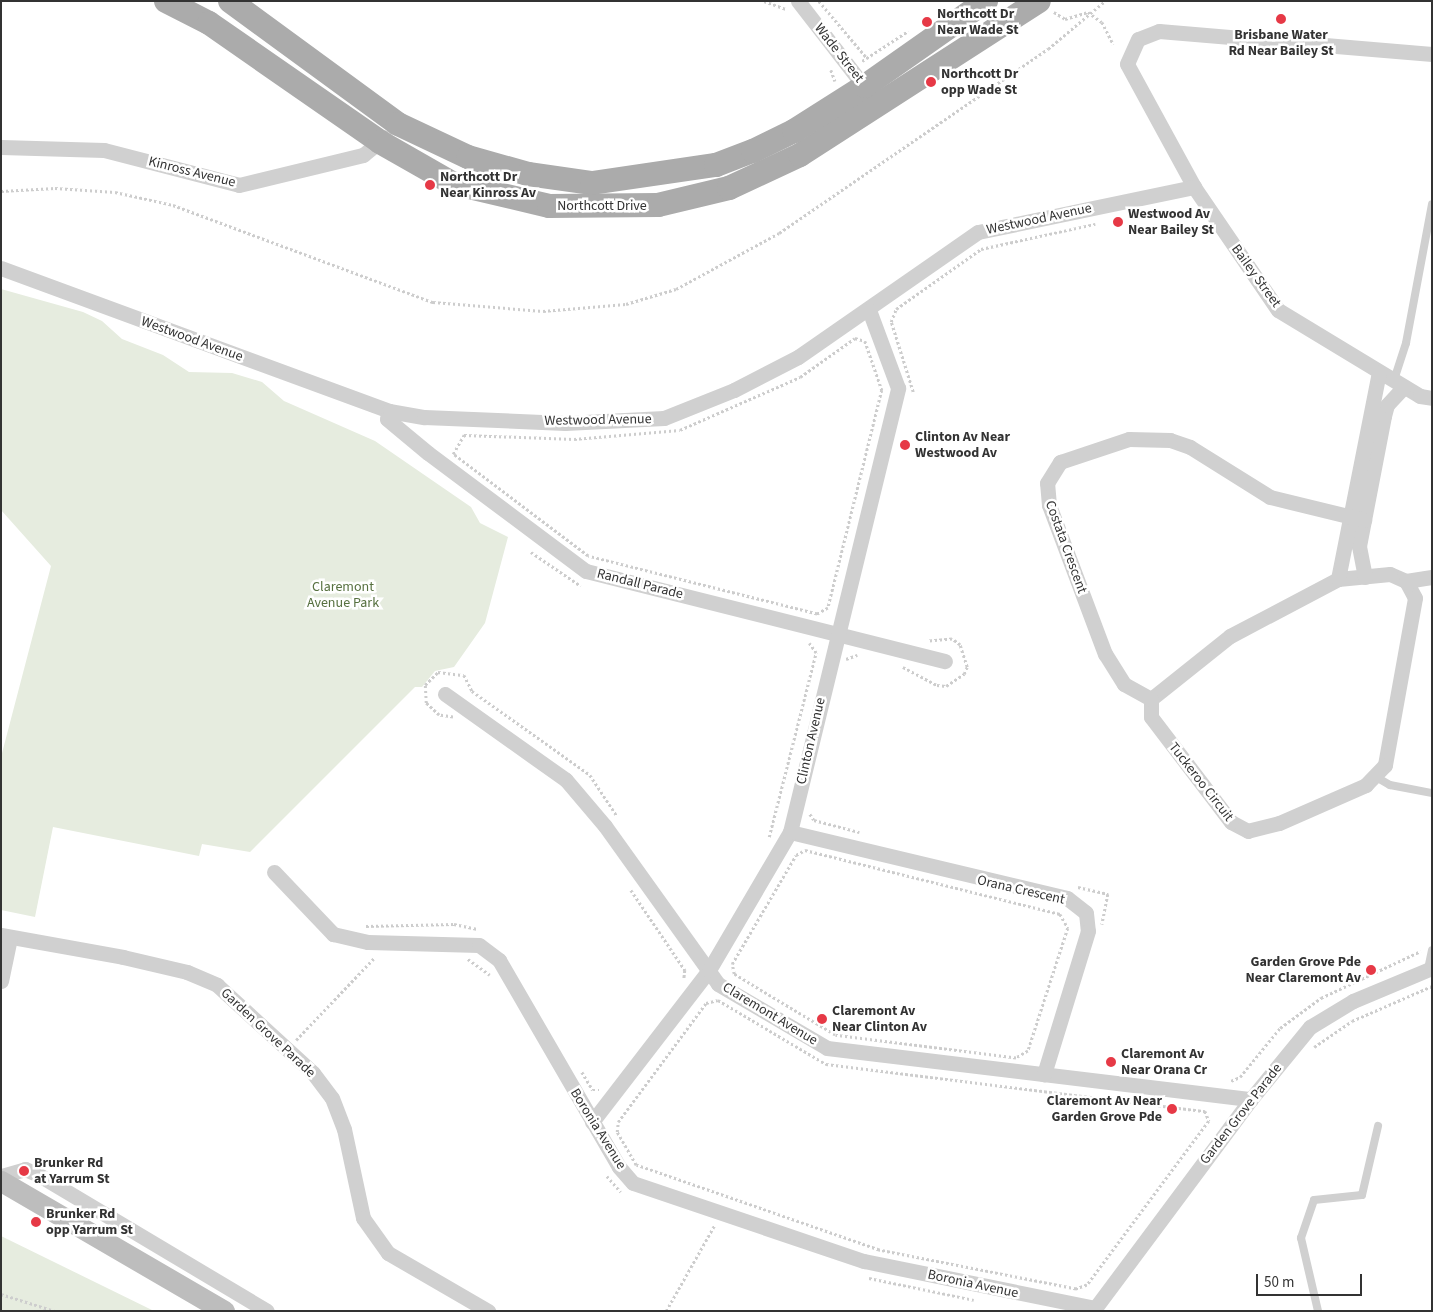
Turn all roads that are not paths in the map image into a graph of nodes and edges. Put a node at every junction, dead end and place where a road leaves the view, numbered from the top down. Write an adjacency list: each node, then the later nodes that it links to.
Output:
1 (166, 1): 10 (main road, Northcott Drive)
2 (230, 1): 9 (main road, Northcott Drive)
3 (798, 1): 7 (street, Wade Street)
4 (986, 1): 7 (main road, Northcott Drive)
5 (1044, 3): 8 (main road, Northcott Drive)
6 (1432, 54): 12 (street, Bailey Street)
7 (865, 86): 8 (street, Wade Street); 9 (main road, Northcott Drive)
8 (877, 107): 10 (main road, Northcott Drive)
9 (398, 124): 10 (street, Kinross Avenue)
10 (380, 142): 11 (street, Kinross Avenue)
11 (1, 148)
12 (1194, 186): 15 (street, Westwood Avenue); 16 (street, Bailey Street)
13 (1432, 204): 17 (lane)
14 (1, 268): 19 (street, Westwood Avenue)
15 (869, 310): 19 (street, Westwood Avenue); 25 (street, Clinton Avenue)
16 (1379, 372): 17 (street, Bailey Street); 20 (street)
17 (1399, 384): 18 (street, Bailey Street); 20 (street)
18 (1432, 398)
19 (389, 411): 25 (street, Randall Parade)
20 (1357, 519): 21 (street); 23 (street); 28 (street, Costata Crescent)
21 (1365, 576): 23 (street); 24 (street)
22 (1432, 577): 24 (street)
23 (1338, 580): 28 (street)
24 (1406, 581): 29 (street)
25 (838, 633): 26 (street, Randall Parade); 31 (street, Clinton Avenue)
26 (945, 661)
27 (445, 694): 36 (street, Claremont Avenue)
28 (1151, 699): 29 (street, Tuckeroo Circuit)
29 (1376, 776): 30 (lane)
30 (1432, 793)
31 (790, 832): 36 (street, Clinton Avenue); 38 (street, Orana Crescent)
32 (274, 872): 40 (street, Boronia Avenue)
33 (6, 936): 37 (street); 47 (street, Garden Grove Parade)
34 (1428, 950): 35 (lane)
35 (1430, 968): 39 (street, Garden Grove Parade)
36 (709, 970): 38 (street, Claremont Avenue); 40 (street, Clinton Avenue)
37 (1, 981)
38 (1044, 1074): 39 (street, Claremont Avenue)
39 (1250, 1099): 44 (street, Garden Grove Parade)
40 (592, 1122): 44 (street, Boronia Avenue)
41 (1378, 1126): 48 (lane)
42 (1, 1176): 46 (street)
43 (1, 1181): 45 (main road)
44 (1094, 1310)
45 (224, 1311)
46 (268, 1311)
47 (488, 1311)
48 (1318, 1311)

